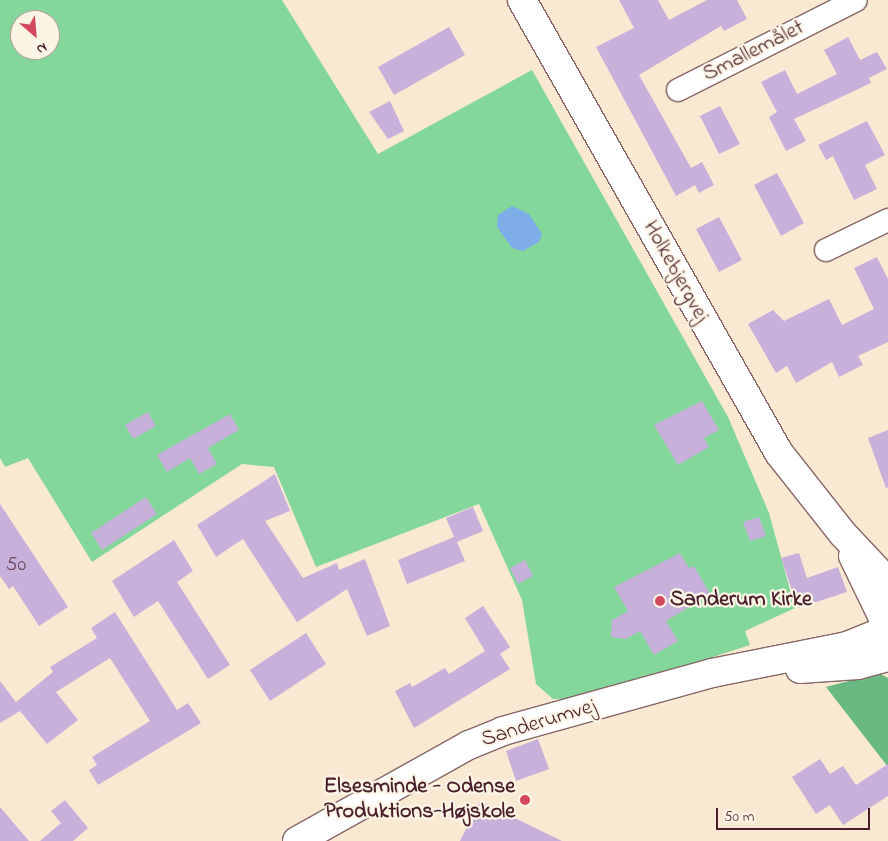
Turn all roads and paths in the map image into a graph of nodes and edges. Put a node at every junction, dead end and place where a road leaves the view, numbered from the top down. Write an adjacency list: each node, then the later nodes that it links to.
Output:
1 (522, 0): 6 (street, Holkebjergvej)
2 (856, 0): 3 (street, Smallemålet)
3 (678, 90)
4 (888, 220): 5 (street)
5 (826, 250)
6 (843, 534): 7 (street, Holkebjergvej); 8 (street, Holkebjergvej)
7 (888, 582)
8 (887, 636): 9 (street, Sanderumvej)
9 (297, 841)

